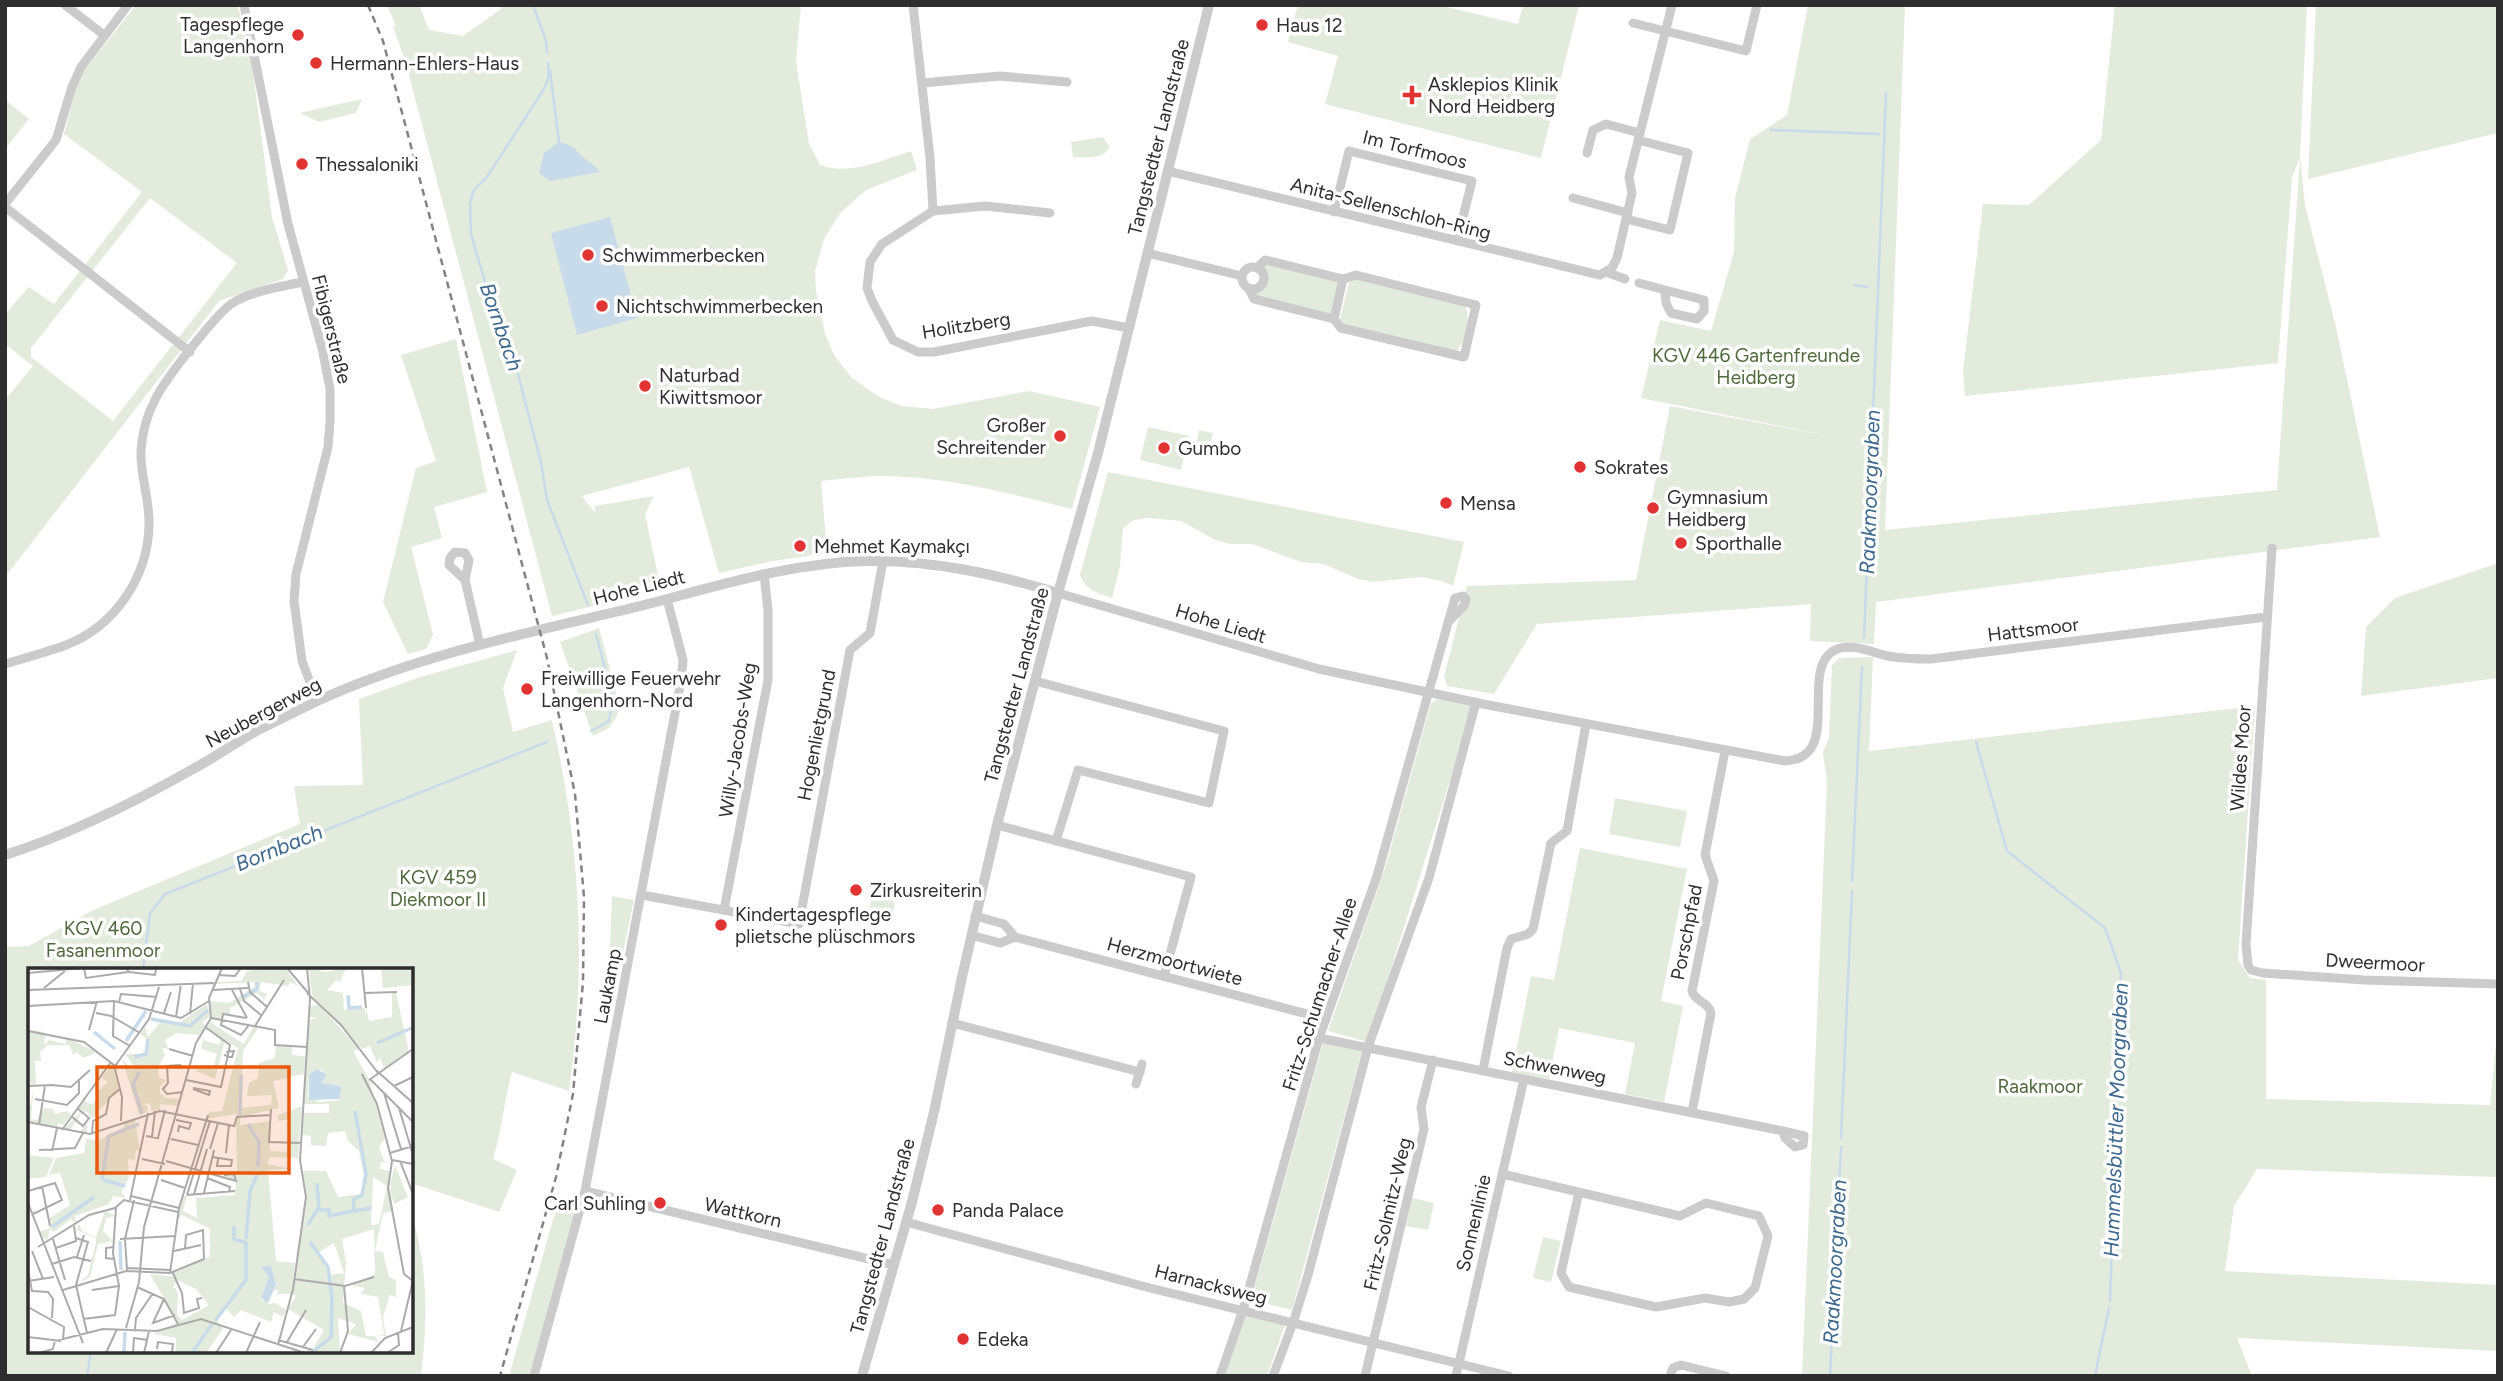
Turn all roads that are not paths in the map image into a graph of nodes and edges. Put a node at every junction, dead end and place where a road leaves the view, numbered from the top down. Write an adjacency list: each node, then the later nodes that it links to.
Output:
1 (65, 5): 10 (street)
2 (128, 5): 10 (street)
3 (244, 5): 29 (street, Fibigerstraße)
4 (913, 5): 12 (street)
5 (1209, 5): 15 (street, Tangstedter Landstraße)
6 (1672, 5): 9 (street)
7 (1757, 5): 9 (street)
8 (1633, 23): 9 (street)
9 (1666, 31): 13 (street)
10 (104, 35): 17 (street)
11 (1067, 82): 12 (street)
12 (922, 83): 18 (street)
13 (1639, 136): 14 (street); 21 (street); 21 (street)
14 (1587, 153)
15 (1168, 171): 19 (street, Anita-Sellenschloh-Ring); 23 (street, Tangstedter Landstraße)
16 (1573, 198): 21 (street)
17 (5, 206): 35 (street)
18 (933, 211): 20 (street, Holitzberg); 34 (street, Holitzberg)
19 (1334, 212): 22 (street, Anita-Sellenschloh-Ring); 22 (street, Im Torfmoos)
20 (1050, 213)
21 (1627, 216): 25 (street)
22 (1457, 242): 25 (street, Anita-Sellenschloh-Ring)
23 (1147, 253): 26 (street); 34 (street, Tangstedter Landstraße)
24 (1257, 268): 26 (street); 27 (street); 31 (street)
25 (1606, 272): 28 (street, Anita-Sellenschloh-Ring)
26 (1242, 276): 31 (street)
27 (1343, 279): 33 (street); 33 (street)
28 (1625, 279)
29 (302, 282): 35 (street); 50 (street, Fibigerstraße)
30 (1639, 283): 32 (street)
31 (1249, 289): 33 (street)
32 (1665, 290): 32 (street)
33 (1334, 319)
34 (1129, 328): 40 (street, Tangstedter Landstraße)
35 (190, 352): 46 (street)
36 (2272, 548): 42 (street, Wildes Moor)
37 (883, 561): 38 (street, Hohe Liedt); 40 (street, Hohe Liedt); 58 (street, Hogenlietgrund)
38 (764, 574): 41 (street, Hohe Liedt); 58 (street, Willy-Jacobs-Weg)
39 (465, 580): 45 (street)
40 (1058, 593): 48 (street, Tangstedter Landstraße); 49 (street, Hohe Liedt)
41 (667, 599): 44 (street, Hohe Liedt); 57 (street, Laukamp)
42 (2266, 617): 47 (street, Hattsmoor); 62 (street, Wildes Moor)
43 (1448, 622): 49 (street, Fritz-Schumacher-Allee)
44 (548, 628): 45 (street, Neubergerweg)
45 (480, 645): 50 (street, Neubergerweg)
46 (5, 664)
47 (1821, 676): 53 (street, Hohe Liedt)
48 (1035, 681): 54 (street, Tangstedter Landstraße); 55 (street)
49 (1428, 692): 51 (street, Hohe Liedt); 65 (street, Fritz-Schumacher-Allee)
50 (317, 701): 56 (street, Neubergerweg)
51 (1476, 702): 52 (street, Hohe Liedt); 68 (street)
52 (1586, 724): 53 (street, Hohe Liedt); 70 (street)
53 (1725, 751): 73 (street, Porschpfad)
54 (997, 825): 55 (street); 59 (street, Tangstedter Landstraße)
55 (1056, 841): 63 (street)
56 (5, 855)
57 (642, 895): 58 (street); 76 (street, Laukamp)
58 (724, 909)
59 (975, 916): 60 (street, Tangstedter Landstraße); 61 (street, Herzmoortwiete)
60 (971, 935): 61 (street, Herzmoortwiete); 66 (street, Tangstedter Landstraße)
61 (1015, 937): 63 (street, Herzmoortwiete)
62 (2251, 970): 64 (street, Dweermoor)
63 (1164, 976): 65 (street, Herzmoortwiete)
64 (2498, 984)
65 (1326, 1018): 67 (street, Fritz-Schumacher-Allee)
66 (952, 1023): 72 (street); 78 (street, Tangstedter Landstraße)
67 (1319, 1038): 68 (street, Schwenweg); 80 (street, Fritz-Schumacher-Allee)
68 (1368, 1047): 69 (street, Schwenweg); 81 (street)
69 (1433, 1060): 70 (street, Schwenweg); 82 (street, Fritz-Solmitz-Weg)
70 (1483, 1070): 71 (street, Schwenweg)
71 (1524, 1079): 73 (street, Schwenweg); 75 (street, Sonnenlinie)
72 (1136, 1084)
73 (1692, 1112): 74 (street, Schwenweg)
74 (1783, 1131)
75 (1503, 1174): 77 (street); 83 (street, Sonnenlinie)
76 (585, 1191): 79 (street, Wattkorn); 84 (street, Laukamp)
77 (1579, 1192): 77 (street)
78 (906, 1222): 79 (street, Tangstedter Landstraße); 80 (street, Harnacksweg)
79 (894, 1265): 85 (street, Tangstedter Landstraße)
80 (1243, 1310): 81 (street, Harnacksweg); 86 (street, Fritz-Schumacher-Allee)
81 (1293, 1323): 82 (street, Harnacksweg); 87 (street)
82 (1372, 1343): 83 (street, Harnacksweg); 88 (street, Fritz-Solmitz-Weg)
83 (1458, 1364): 89 (street, Sonnenlinie); 90 (street, Harnacksweg)
84 (534, 1376)
85 (862, 1376)
86 (1220, 1376)
87 (1273, 1376)
88 (1365, 1376)
89 (1456, 1376)
90 (1509, 1376)
91 (1670, 1376): 92 (street)
92 (1726, 1376)

